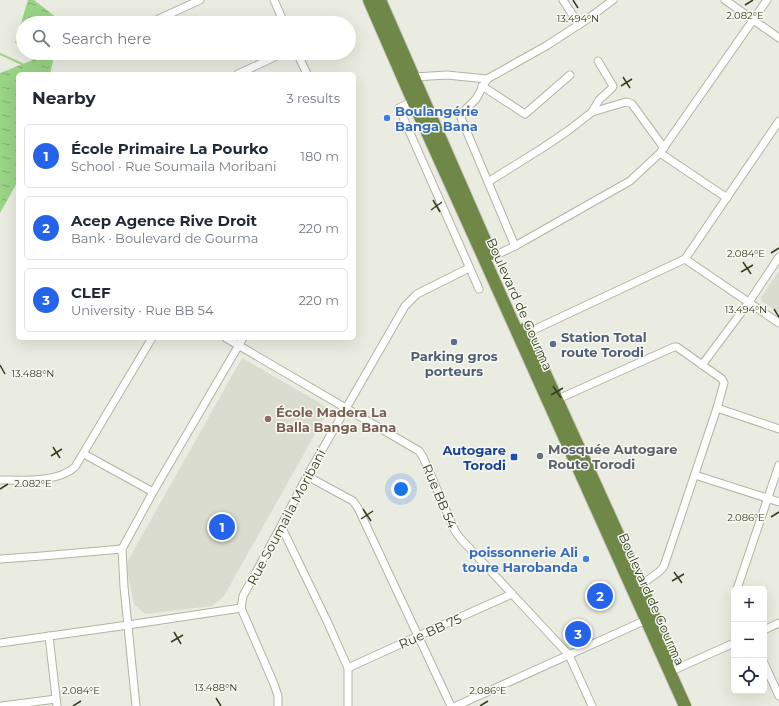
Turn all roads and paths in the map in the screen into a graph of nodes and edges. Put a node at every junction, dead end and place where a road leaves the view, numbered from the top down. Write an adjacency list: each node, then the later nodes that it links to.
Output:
1 (200, 0): 9 (street)
2 (274, 0): 10 (street)
3 (370, 0): 20 (highway, Boulevard de Gourma)
4 (380, 0): 20 (highway, Boulevard de Gourma)
5 (563, 0): 12 (street)
6 (613, 0): 12 (street)
7 (725, 0): 11 (street)
8 (767, 0): 11 (street)
9 (165, 16)
10 (281, 16)
11 (754, 19): 13 (street); 27 (street)
12 (579, 25): 21 (street)
13 (779, 38)
14 (268, 60): 17 (street)
15 (301, 60): 18 (street)
16 (598, 62): 24 (street)
17 (242, 72)
18 (306, 72)
19 (570, 74): 22 (street)
20 (409, 79): 21 (street); 23 (highway, Boulevard de Gourma); 31 (highway, Boulevard de Gourma)
21 (486, 79): 22 (street)
22 (482, 86): 28 (street)
23 (413, 101): 34 (street); 63 (highway, Boulevard de Gourma)
24 (592, 112): 27 (street); 28 (street)
25 (779, 121): 26 (street)
26 (776, 133): 29 (street)
27 (662, 150): 29 (street); 30 (street)
28 (488, 182): 30 (street)
29 (727, 198): 33 (street)
30 (514, 246): 31 (street)
31 (492, 257): 38 (highway, Boulevard de Gourma)
32 (779, 257): 36 (street)
33 (685, 260): 36 (street); 38 (street)
34 (469, 268): 35 (street); 45 (street, Rue Soumaila Moribani)
35 (479, 289)
36 (749, 302): 37 (street); 43 (street)
37 (779, 323)
38 (527, 333): 44 (highway, Boulevard de Gourma)
39 (151, 340): 48 (street)
40 (229, 340): 42 (street, Rue BB 54)
41 (242, 340): 42 (street)
42 (239, 346): 45 (street, Rue BB 54); 53 (street)
43 (702, 365): 44 (street); 46 (street)
44 (558, 399): 59 (highway, Boulevard de Gourma)
45 (346, 408): 51 (street, Rue Soumaila Moribani); 61 (street, Rue BB 54)
46 (717, 408): 47 (street); 50 (street)
47 (779, 429)
48 (84, 454): 52 (street); 53 (street)
49 (779, 465): 54 (street)
50 (695, 475): 54 (street); 59 (street)
51 (307, 476): 56 (street, Rue Soumaila Moribani); 68 (street)
52 (0, 480)
53 (153, 492): 57 (street)
54 (768, 499): 55 (street); 60 (street)
55 (779, 502)
56 (281, 526): 62 (street, Rue Soumaila Moribani); 72 (street)
57 (122, 549): 58 (street); 65 (street)
58 (0, 559)
59 (641, 585): 73 (highway, Boulevard de Gourma)
60 (738, 586)
61 (512, 594): 68 (street, Rue BB 75); 71 (street, Rue BB 54)
62 (241, 608): 65 (street); 79 (street)
63 (646, 620): 71 (street); 84 (highway, Boulevard de Gourma)
64 (779, 624): 66 (street)
65 (128, 625): 67 (street); 78 (street)
66 (767, 629)
67 (49, 636): 69 (street); 76 (street)
68 (418, 636): 72 (street, Rue BB 75); 81 (street)
69 (0, 643)
70 (731, 644): 73 (street)
71 (569, 654): 82 (street); 83 (street, Rue BB 54)
72 (348, 668): 80 (street)
73 (676, 669): 85 (highway, Boulevard de Gourma)
74 (767, 670): 75 (street)
75 (779, 696)
76 (56, 702): 77 (street)
77 (2, 706)
78 (136, 706)
79 (278, 706)
80 (348, 706)
81 (451, 706)
82 (456, 706)
83 (592, 706)
84 (685, 706)
85 (693, 706)

